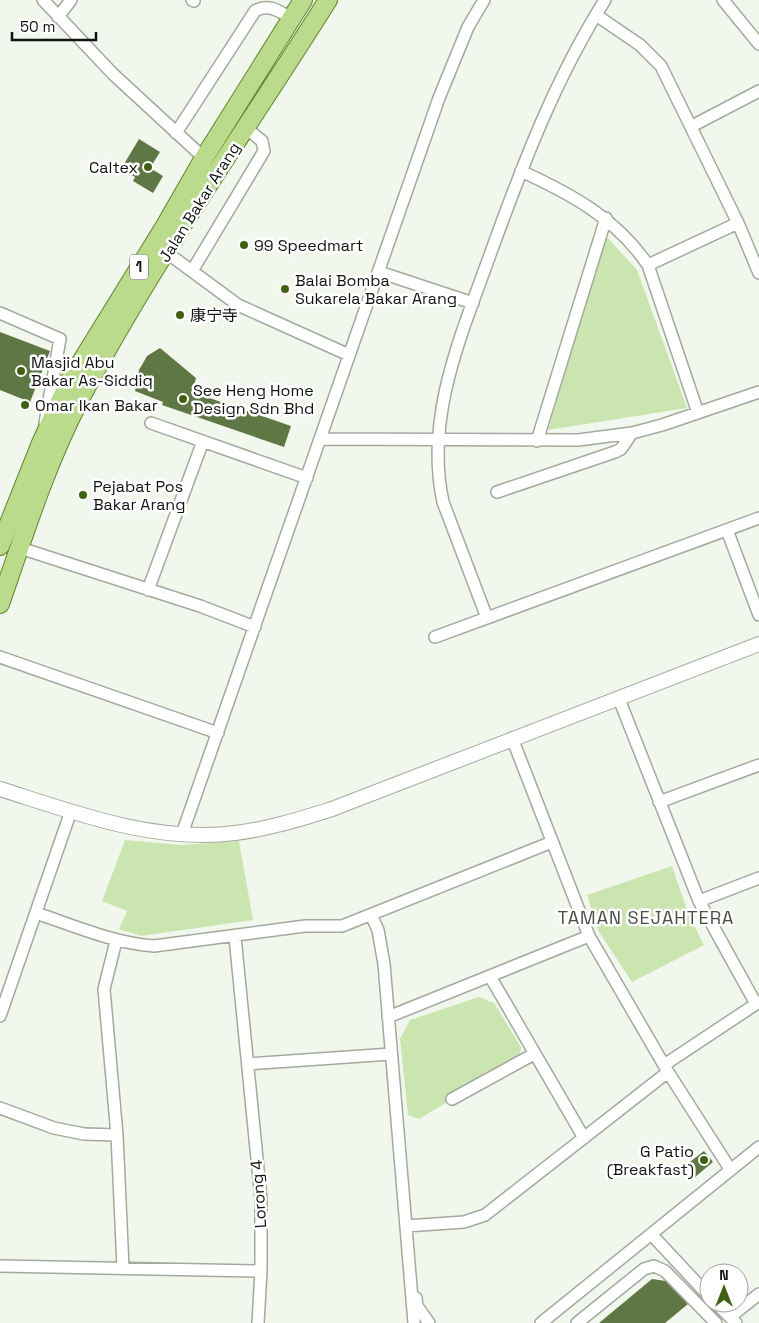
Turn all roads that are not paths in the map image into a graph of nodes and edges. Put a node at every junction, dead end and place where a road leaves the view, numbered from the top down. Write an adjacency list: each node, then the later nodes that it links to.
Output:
1 (43, 0): 9 (street)
2 (71, 0): 9 (street)
3 (303, 0): 10 (main road, Jalan Bakar Arang / 1)
4 (328, 0): 14 (main road, Jalan Bakar Arang / 1)
5 (484, 0): 23 (street)
6 (605, 0): 8 (street)
7 (723, 0): 11 (street)
8 (596, 15): 13 (street); 17 (street)
9 (58, 17): 15 (street)
10 (291, 18): 15 (street); 16 (main road, Jalan Bakar Arang / 1)
11 (759, 44)
12 (759, 91): 13 (street)
13 (692, 126): 19 (street)
14 (246, 128): 20 (main road, Jalan Bakar Arang / 1); 22 (street)
15 (176, 133): 16 (street)
16 (204, 158): 36 (main road, Jalan Bakar Arang / 1)
17 (521, 171): 18 (street); 25 (street)
18 (606, 218): 21 (street); 35 (street)
19 (738, 223): 21 (street); 24 (street)
20 (166, 252): 22 (street); 42 (main road, Jalan Bakar Arang / 1)
21 (648, 265): 29 (street)
22 (192, 271): 27 (street)
23 (379, 272): 25 (street); 27 (street)
24 (759, 273)
25 (473, 303): 33 (street)
26 (0, 313): 36 (street)
27 (350, 355): 32 (street)
28 (759, 392): 29 (street)
29 (698, 413): 31 (street)
30 (151, 423): 34 (street)
31 (632, 433): 35 (street); 38 (street)
32 (320, 439): 33 (street); 37 (street)
33 (438, 440): 35 (street); 46 (street)
34 (203, 441): 37 (street); 43 (street)
35 (537, 441)
36 (41, 442): 41 (main road, Jalan Bakar Arang / 1)
37 (307, 478): 47 (street)
38 (497, 492)
39 (759, 518): 40 (street)
40 (727, 530): 45 (street); 46 (street)
41 (0, 546)
42 (20, 548): 43 (street); 44 (main road, Jalan Bakar Arang / 1)
43 (148, 590): 47 (street)
44 (0, 604)
45 (759, 615)
46 (487, 618): 48 (street)
47 (255, 627): 52 (street)
48 (435, 637)
49 (759, 644): 51 (street)
50 (0, 657): 52 (street)
51 (619, 699): 53 (street); 56 (street)
52 (218, 733): 58 (street)
53 (512, 738): 58 (street); 59 (street)
54 (759, 764): 56 (street)
55 (0, 789): 57 (street)
56 (659, 802): 61 (street)
57 (71, 811): 58 (street); 62 (street)
58 (182, 834)
59 (552, 842): 63 (street); 64 (street)
60 (759, 878): 61 (street)
61 (698, 901): 68 (street)
62 (36, 913): 66 (street); 69 (street)
63 (371, 915): 65 (street); 70 (street)
64 (589, 936): 67 (street); 74 (street)
65 (236, 937): 66 (street); 73 (street, Lorong 4)
66 (116, 941): 77 (street)
67 (491, 978): 70 (street); 72 (street)
68 (758, 1003): 74 (street)
69 (0, 1016)
70 (388, 1017): 71 (street)
71 (391, 1054): 73 (street); 81 (street)
72 (534, 1054): 75 (street); 78 (street)
73 (248, 1064): 85 (street, Lorong 4)
74 (666, 1069): 78 (street); 80 (street)
75 (452, 1099)
76 (0, 1108): 77 (street)
77 (117, 1135): 84 (street)
78 (584, 1138): 81 (street)
79 (759, 1147): 80 (street)
80 (730, 1169): 82 (street)
81 (406, 1226): 86 (street)
82 (651, 1234): 87 (street); 93 (street)
83 (0, 1266): 84 (street)
84 (123, 1268): 85 (street)
85 (261, 1271): 90 (street, Lorong 4)
86 (412, 1279): 91 (street); 92 (street)
87 (699, 1285)
88 (759, 1294): 89 (street)
89 (733, 1320)
90 (258, 1323)
91 (414, 1323)
92 (429, 1323)
93 (541, 1323)
94 (578, 1323): 95 (street)
95 (716, 1323)

